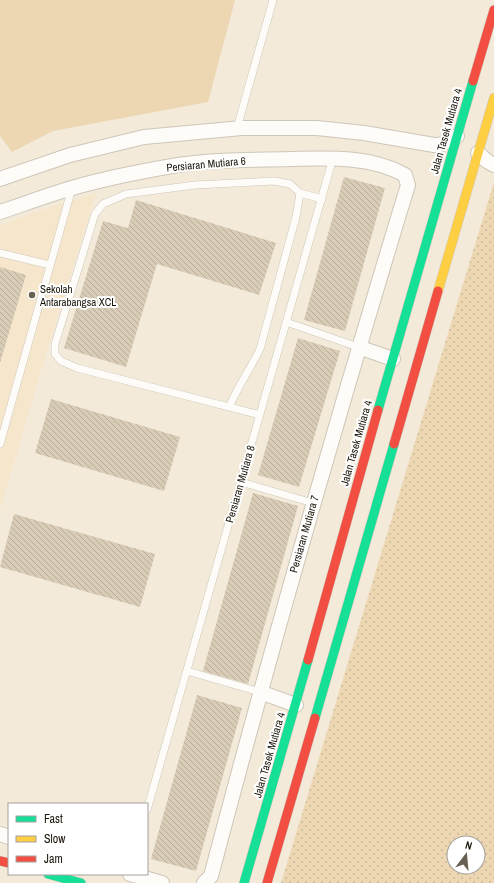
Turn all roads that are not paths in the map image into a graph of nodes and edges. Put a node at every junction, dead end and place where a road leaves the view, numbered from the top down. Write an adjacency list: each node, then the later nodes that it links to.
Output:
1 (273, 0): 4 (lane)
2 (494, 10): 5 (street, Jalan Tasek Mutiara 4)
3 (494, 98): 7 (street)
4 (237, 128): 6 (street); 12 (street)
5 (457, 136): 6 (street); 10 (street, Jalan Tasek Mutiara 4)
6 (428, 145): 10 (street)
7 (478, 153): 9 (street); 11 (street)
8 (333, 158): 13 (street, Persiaran Mutiara 6); 14 (street, Persiaran Mutiara 6); 16 (lane, Persiaran Mutiara 8)
9 (493, 164): 11 (street)
10 (448, 167): 22 (street, Jalan Tasek Mutiara 4)
11 (474, 169): 29 (street)
12 (0, 179)
13 (408, 185): 21 (street, Persiaran Mutiara 7)
14 (72, 188): 17 (street, Persiaran Mutiara 6); 19 (lane)
15 (300, 194): 16 (lane); 23 (lane); 23 (lane)
16 (322, 199): 20 (lane, Persiaran Mutiara 8)
17 (0, 212)
18 (0, 253): 19 (lane)
19 (50, 265): 25 (lane)
20 (286, 322): 21 (lane); 24 (lane, Persiaran Mutiara 8)
21 (358, 347): 22 (street); 27 (street, Persiaran Mutiara 7)
22 (393, 359): 28 (street, Jalan Tasek Mutiara 4)
23 (229, 407): 24 (lane)
24 (260, 415): 26 (lane, Persiaran Mutiara 8)
25 (0, 444)
26 (241, 482): 27 (lane); 30 (lane, Persiaran Mutiara 8)
27 (313, 503): 31 (street, Persiaran Mutiara 7)
28 (346, 522): 29 (street); 32 (street, Jalan Tasek Mutiara 4)
29 (371, 530): 40 (street)
30 (187, 671): 31 (lane); 33 (lane, Persiaran Mutiara 8)
31 (260, 692): 32 (street); 38 (street, Persiaran Mutiara 7)
32 (296, 705): 39 (street, Jalan Tasek Mutiara 4)
33 (148, 807)
34 (52, 875): 36 (street)
35 (134, 875): 37 (street)
36 (81, 883)
37 (162, 883)
38 (204, 883)
39 (244, 883)
40 (267, 883)

